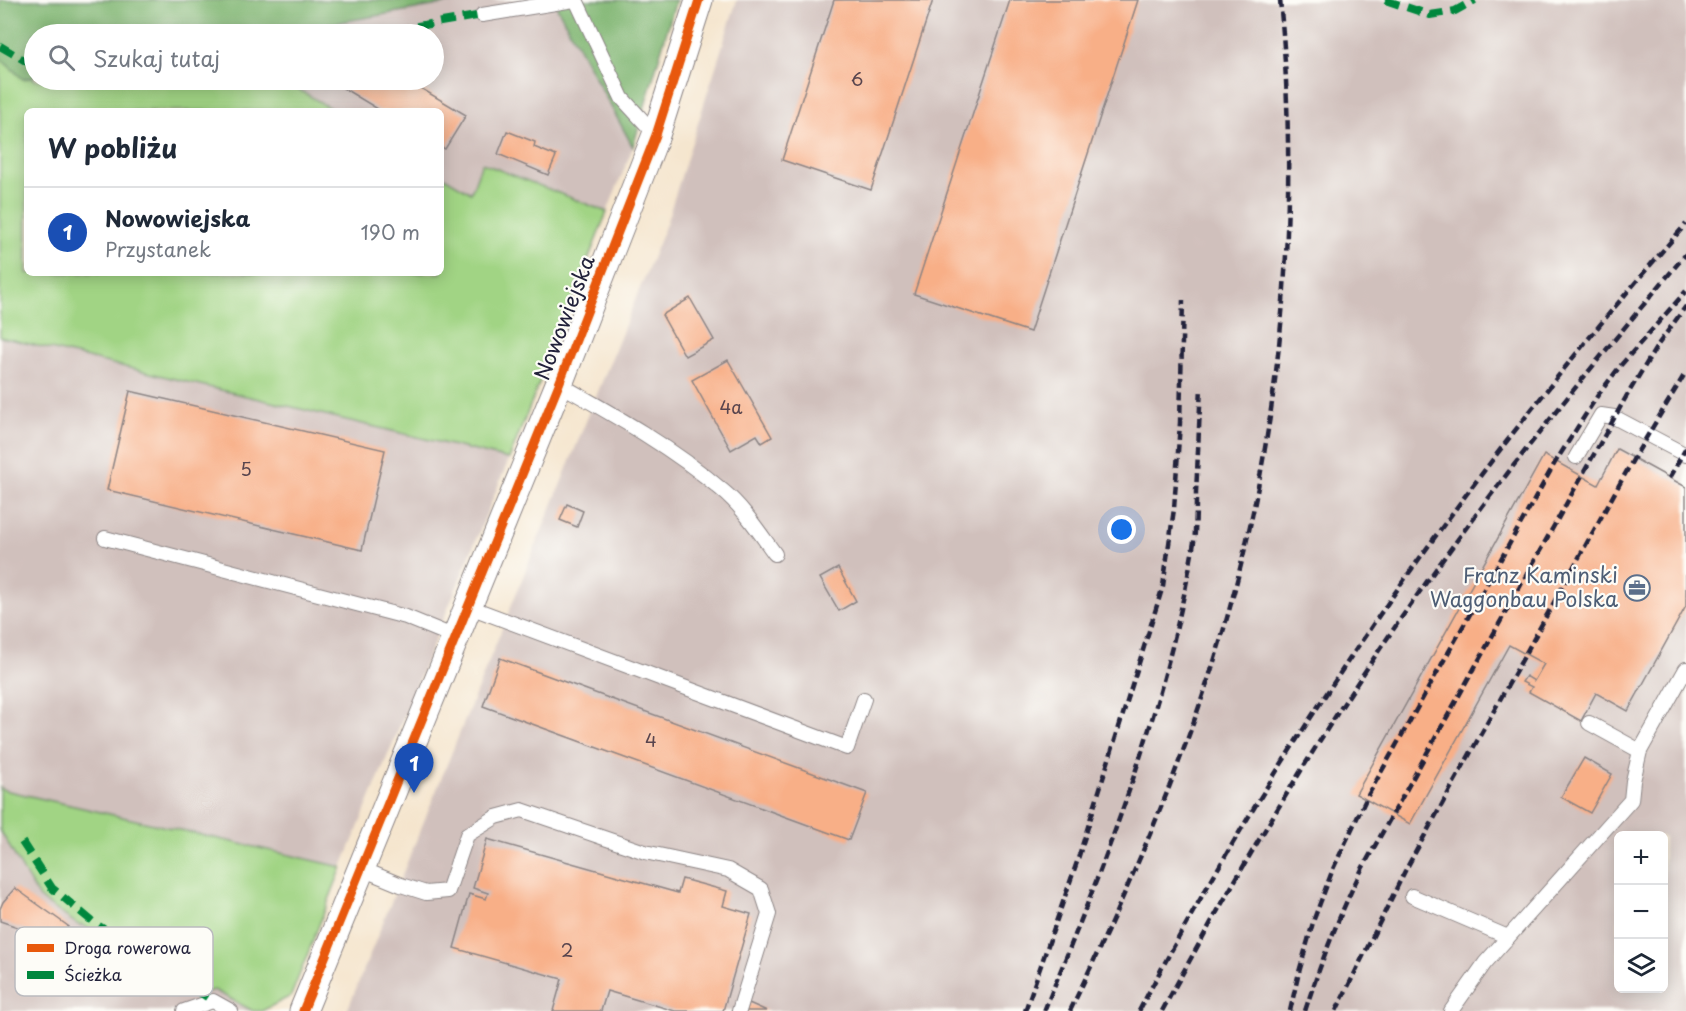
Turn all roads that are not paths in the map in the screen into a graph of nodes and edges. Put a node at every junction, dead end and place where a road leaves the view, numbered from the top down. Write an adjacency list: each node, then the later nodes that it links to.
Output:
1 (575, 0): 3 (lane); 4 (lane)
2 (699, 0): 4 (street, Nowowiejska)
3 (482, 15)
4 (656, 135): 5 (street, Nowowiejska)
5 (559, 384): 9 (lane); 10 (street, Nowowiejska)
6 (1686, 455): 7 (lane)
7 (1576, 457)
8 (105, 538): 11 (lane)
9 (775, 554)
10 (467, 606): 11 (street, Nowowiejska); 13 (lane)
11 (455, 637): 16 (street, Nowowiejska)
12 (1686, 669): 15 (lane)
13 (864, 699)
14 (1589, 723): 15 (lane)
15 (1640, 751): 18 (lane)
16 (362, 869): 21 (street, Nowowiejska); 22 (lane)
17 (1412, 896): 18 (lane)
18 (1508, 937): 23 (lane)
19 (184, 1011): 20 (lane)
20 (231, 1011)
21 (303, 1011)
22 (739, 1011)
23 (1451, 1011)

